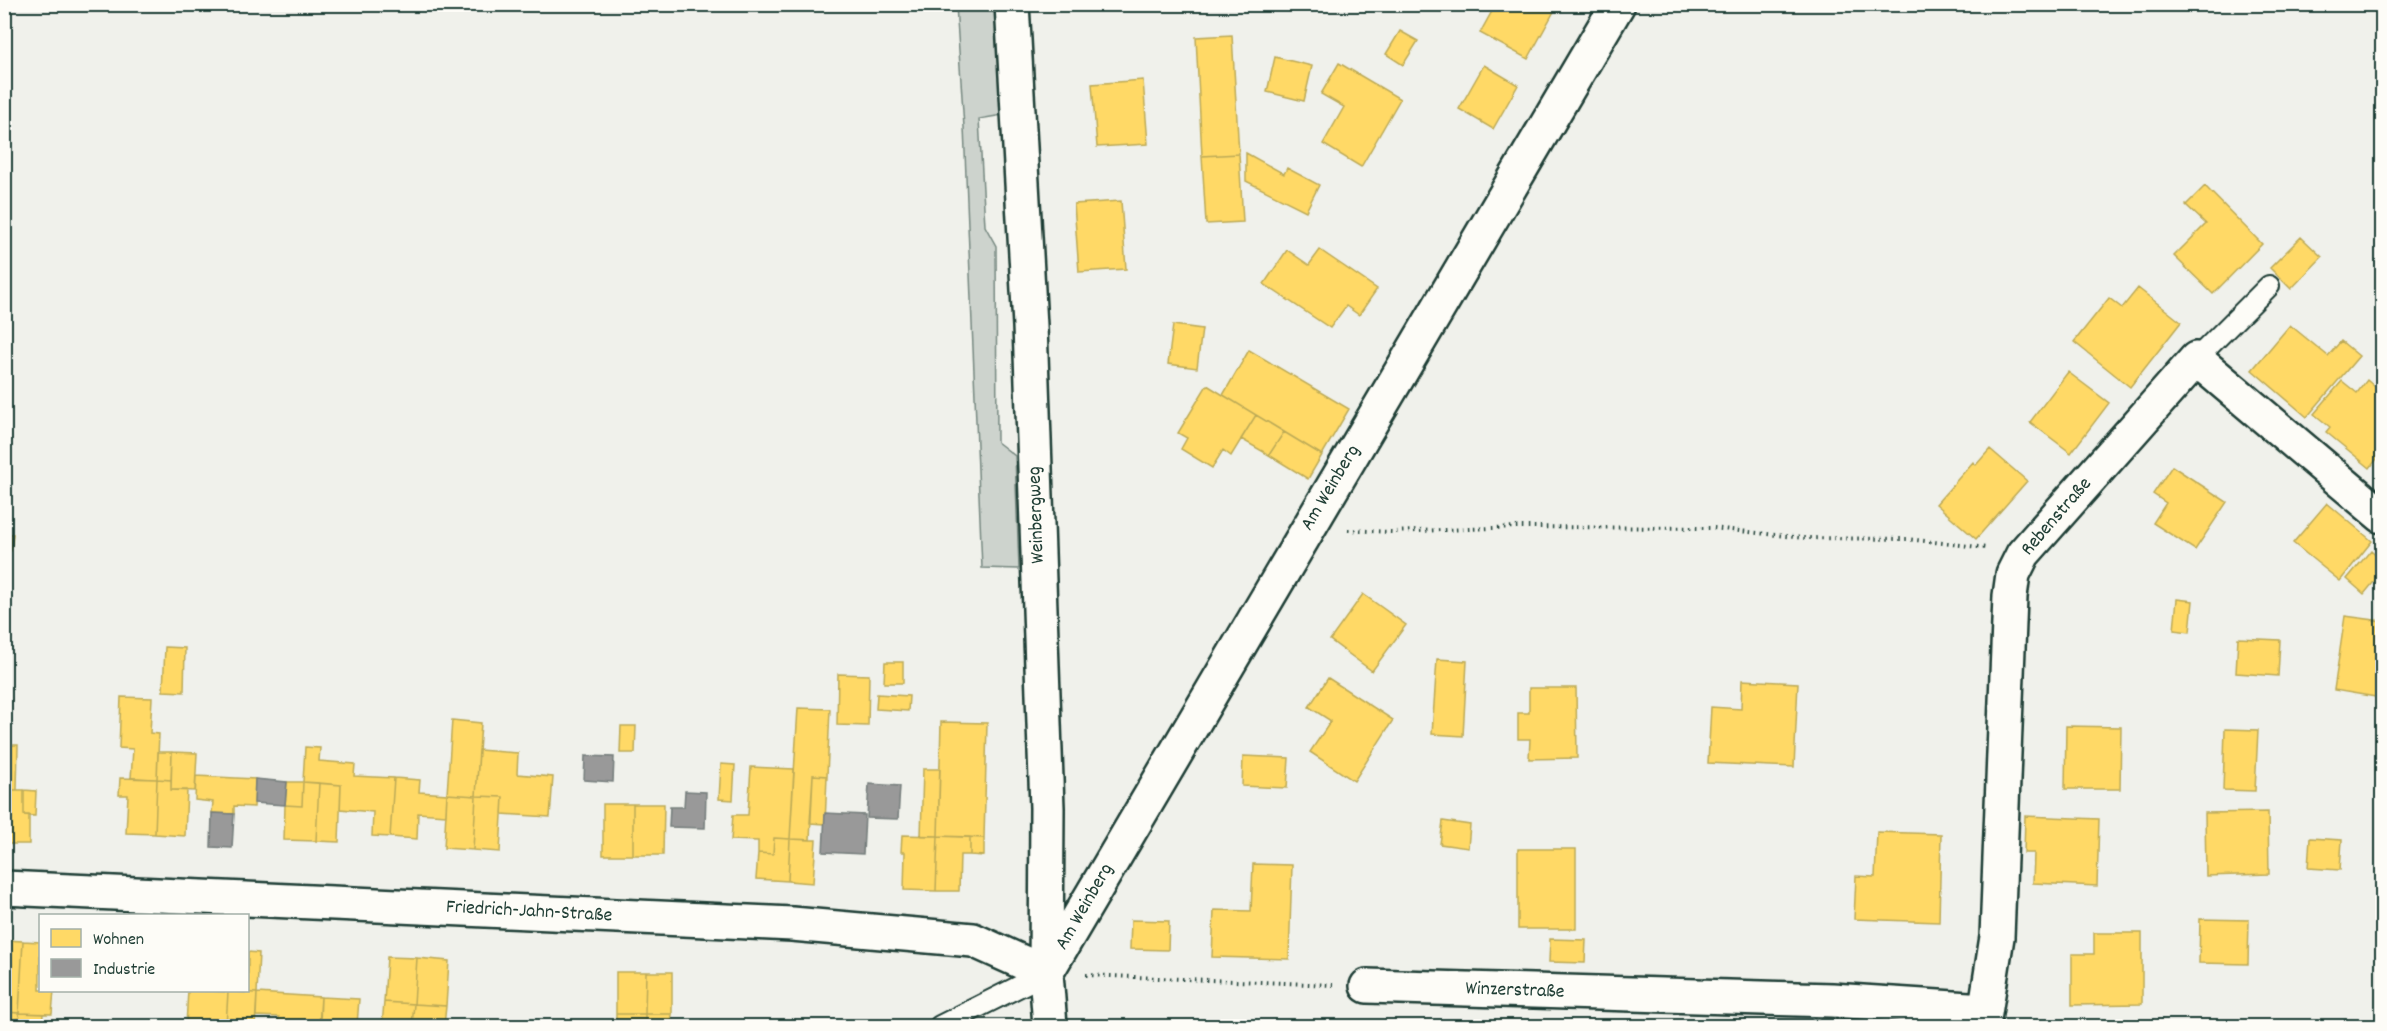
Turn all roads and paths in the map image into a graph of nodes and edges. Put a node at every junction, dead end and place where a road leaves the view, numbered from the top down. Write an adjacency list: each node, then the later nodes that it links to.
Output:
1 (1012, 4): 9 (street, Weinbergweg)
2 (1618, 4): 6 (street, Am Weinberg)
3 (2269, 286): 4 (lane)
4 (2196, 359): 5 (street); 7 (street, Rebenstraße)
5 (2382, 516)
6 (1308, 528): 7 (path); 9 (street, Am Weinberg)
7 (2023, 554): 11 (street, Rebenstraße)
8 (4, 888): 9 (street, Friedrich-Jahn-Straße)
9 (1046, 973): 10 (path); 12 (lane); 13 (street, Weinbergweg)
10 (1367, 986): 11 (street, Winzerstraße)
11 (1984, 1018)
12 (940, 1026)
13 (1050, 1026)

